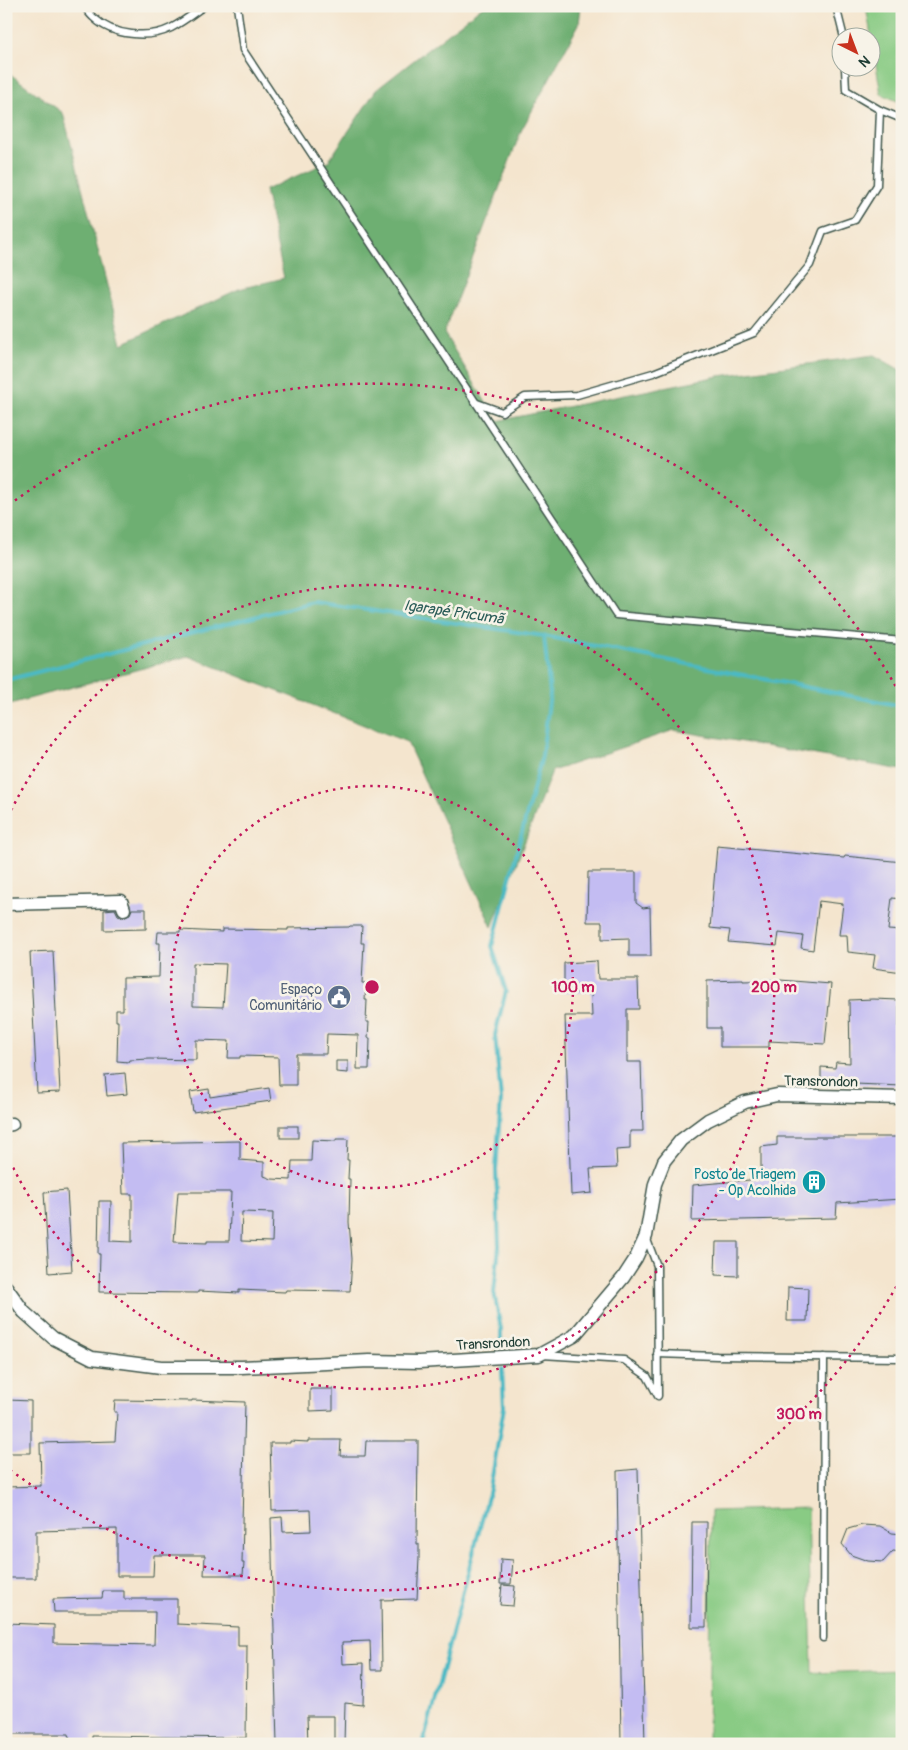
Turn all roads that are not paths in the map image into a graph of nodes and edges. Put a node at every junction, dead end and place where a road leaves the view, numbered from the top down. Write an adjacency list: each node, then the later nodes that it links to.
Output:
1 (84, 6): 2 (lane)
2 (204, 6)
3 (237, 6): 9 (lane)
4 (836, 6): 5 (lane)
5 (842, 28)
6 (845, 78): 7 (lane)
7 (880, 110): 8 (lane); 9 (lane)
8 (902, 119)
9 (476, 402): 10 (lane)
10 (902, 641)
11 (6, 904): 12 (street)
12 (124, 910)
13 (902, 1098): 14 (street, Transrondon)
14 (646, 1236): 16 (lane); 17 (street, Transrondon)
15 (6, 1287): 17 (street, Transrondon)
16 (657, 1354): 17 (lane); 18 (lane)
17 (539, 1355)
18 (824, 1357): 19 (lane); 20 (lane)
19 (902, 1358)
20 (824, 1638)

